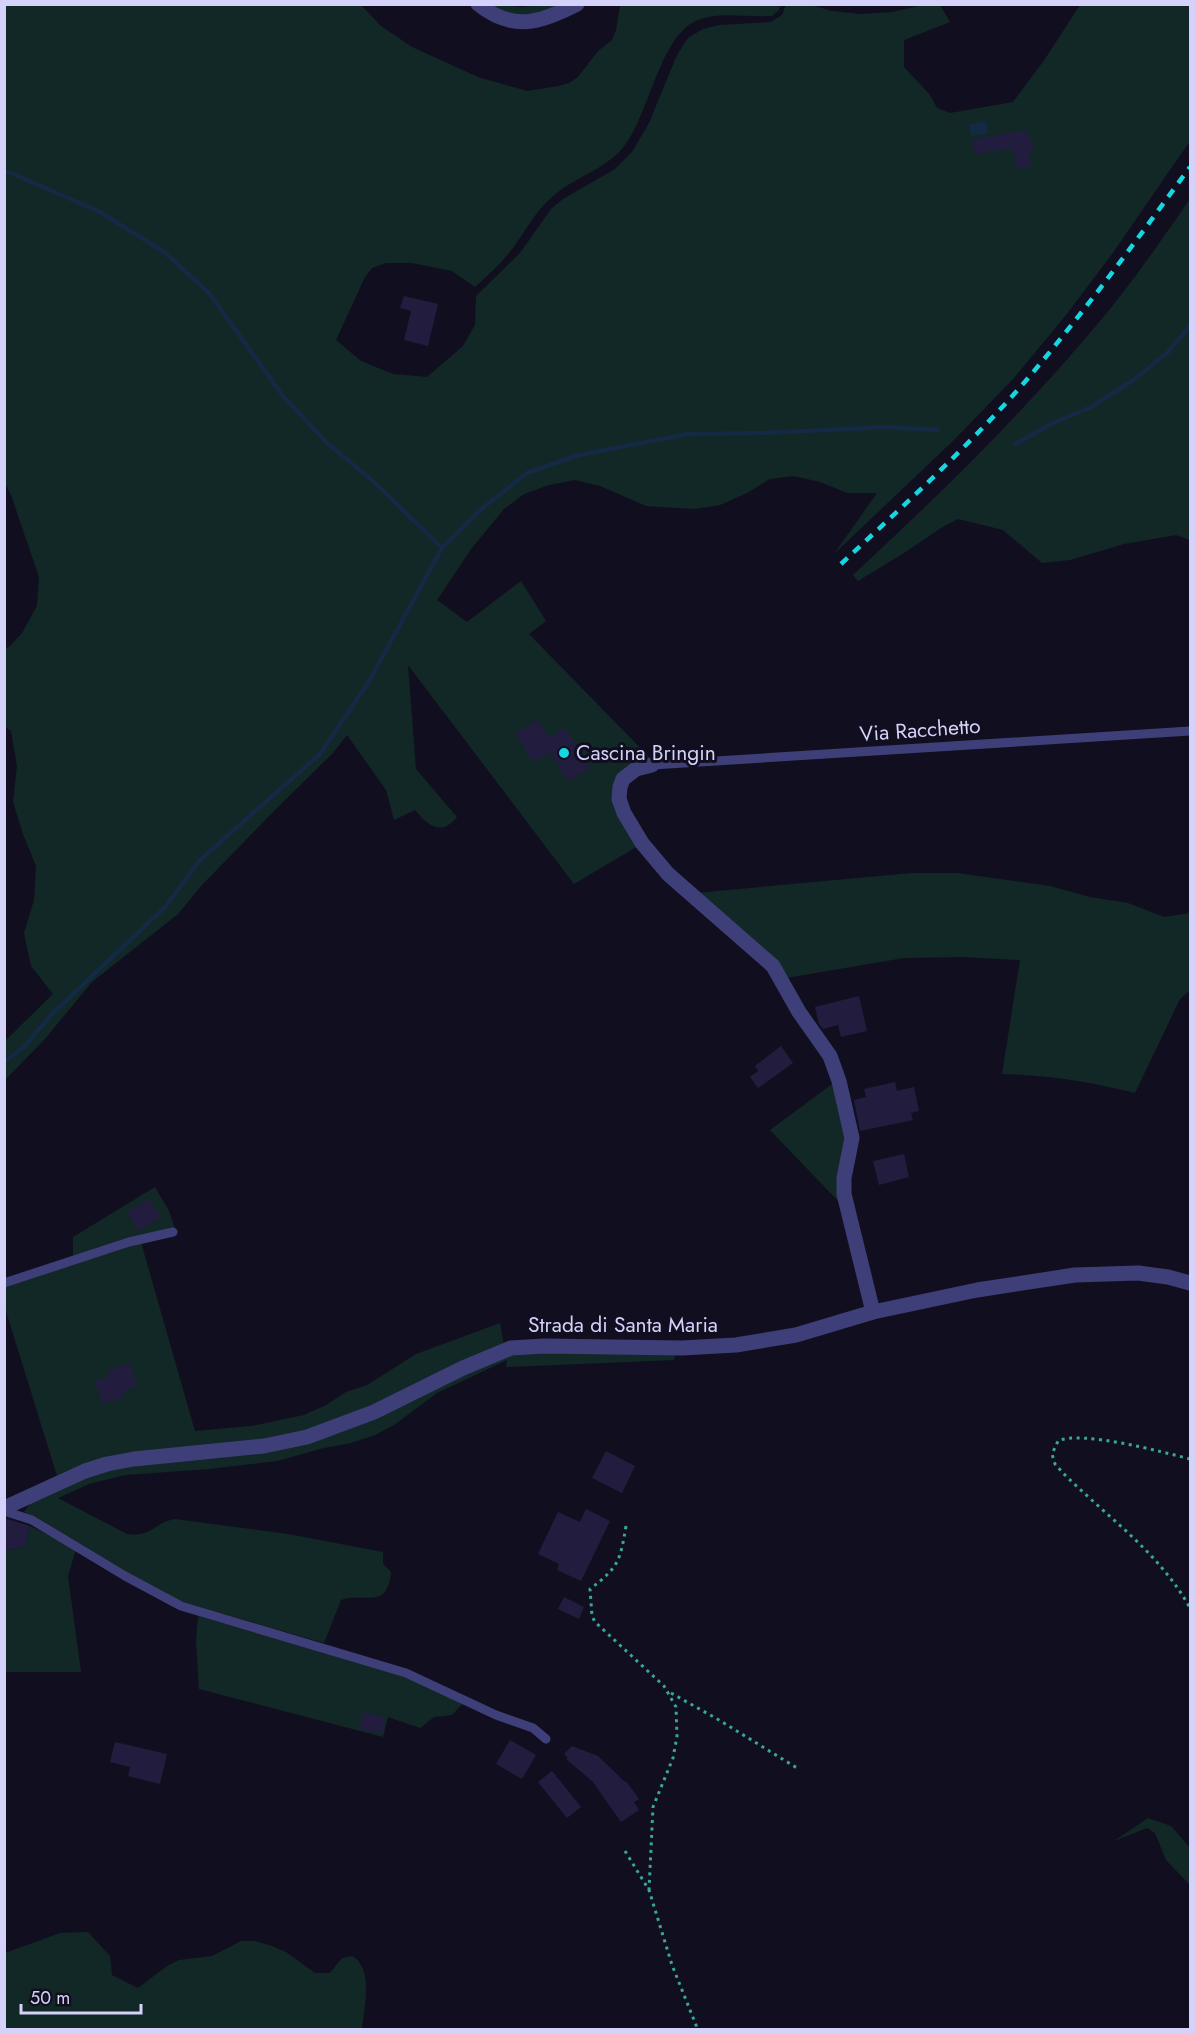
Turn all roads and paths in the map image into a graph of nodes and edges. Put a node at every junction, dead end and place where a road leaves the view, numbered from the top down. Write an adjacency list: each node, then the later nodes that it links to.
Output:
1 (478, 4): 2 (street)
2 (577, 4)
3 (1191, 731): 4 (lane, Via Racchetto)
4 (652, 765): 8 (street)
5 (173, 1232): 6 (lane)
6 (4, 1283)
7 (1191, 1283): 8 (street, Strada di Santa Maria)
8 (873, 1312): 10 (street, Strada di Santa Maria)
9 (1191, 1459): 12 (path)
10 (4, 1509): 14 (lane)
11 (627, 1526): 13 (path)
12 (1191, 1608)
13 (669, 1692): 15 (path); 17 (path)
14 (546, 1739)
15 (797, 1768)
16 (625, 1851): 17 (path)
17 (650, 1890): 18 (path)
18 (698, 2030)

